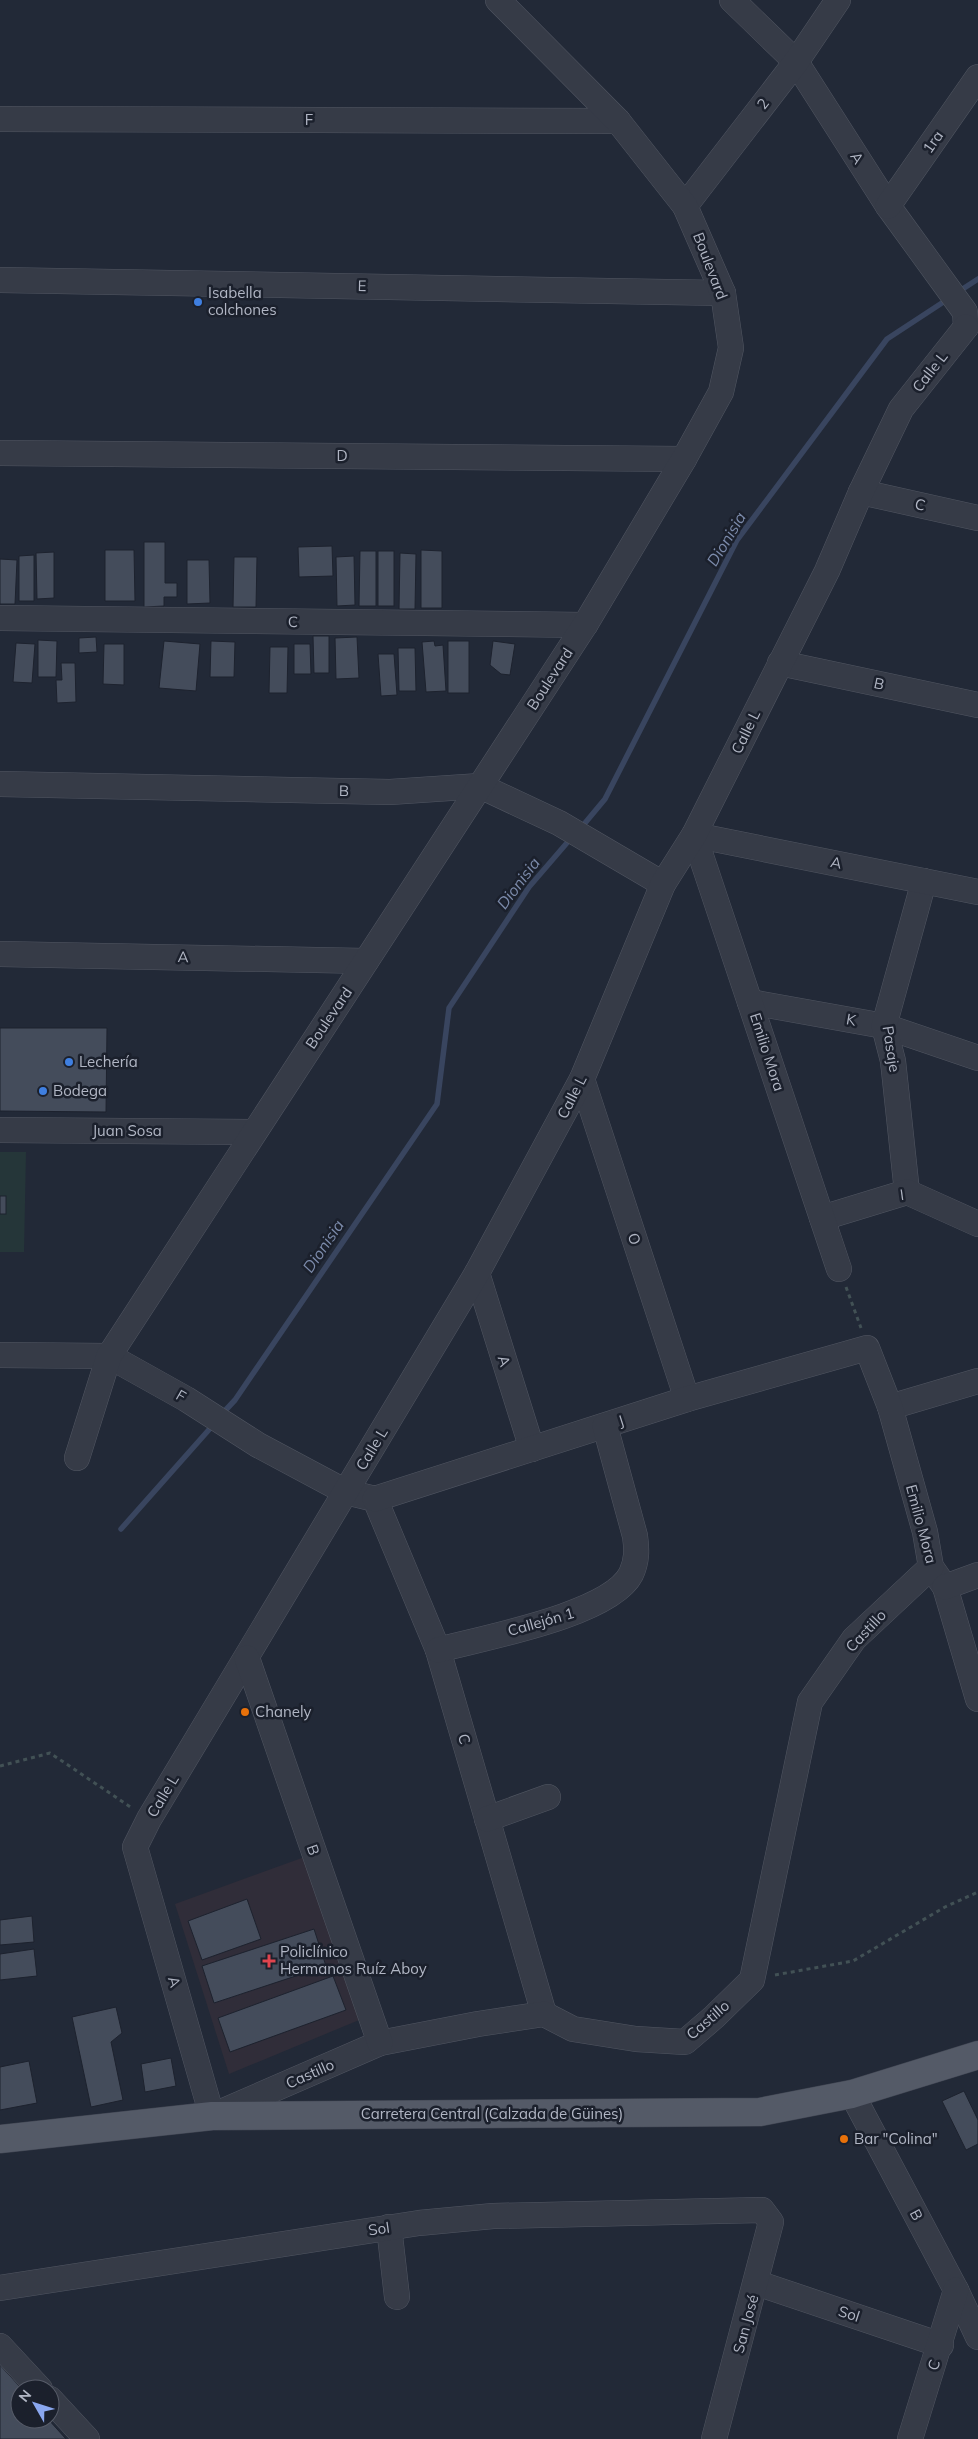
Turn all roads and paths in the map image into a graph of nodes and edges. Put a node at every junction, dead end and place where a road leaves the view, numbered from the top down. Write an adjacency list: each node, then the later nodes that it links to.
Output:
1 (498, 0): 7 (street, Boulevard)
2 (732, 0): 4 (street, A)
3 (838, 0): 4 (street, 2)
4 (796, 62): 8 (street, 2); 9 (street, A)
5 (978, 77): 9 (street, 1ra)
6 (0, 119): 7 (street, F)
7 (618, 121): 8 (street, Boulevard)
8 (685, 206): 11 (street, Boulevard)
9 (888, 206): 12 (street, A)
10 (0, 280): 11 (street, E)
11 (723, 293): 14 (street, Boulevard)
12 (970, 323): 15 (street, Calle L)
13 (0, 454): 14 (street, D)
14 (684, 459): 18 (street, Boulevard)
15 (861, 492): 16 (street, C); 19 (street, Calle L)
16 (978, 518)
17 (0, 618): 18 (street, C)
18 (585, 625): 22 (street, Boulevard)
19 (780, 663): 20 (street, B); 23 (street, Calle L)
20 (978, 705)
21 (0, 784): 22 (street, B)
22 (480, 786): 25 (street, B); 28 (street, Boulevard)
23 (694, 835): 24 (street, A); 25 (street, Calle L); 29 (street, Emilio Mora)
24 (924, 881): 26 (street, A); 30 (street, Pasaje)
25 (663, 884): 32 (street, Calle L)
26 (978, 892)
27 (0, 954): 28 (street, A)
28 (366, 961): 34 (street, Boulevard)
29 (750, 1002): 30 (street, K); 36 (street, Emilio Mora)
30 (884, 1026): 31 (street, K); 35 (street, Pasaje)
31 (978, 1058)
32 (582, 1079): 39 (street, Calle L); 44 (street, O)
33 (0, 1130): 34 (street, Juan Sosa)
34 (254, 1132): 42 (street, Boulevard)
35 (907, 1192): 36 (street, I); 37 (street, I)
36 (822, 1218): 38 (street, Emilio Mora)
37 (978, 1224)
38 (839, 1269): 40 (path)
39 (477, 1273): 47 (street, A); 49 (street, Calle L)
40 (867, 1348): 44 (street, J); 45 (street, Emilio Mora)
41 (0, 1355): 42 (street, F)
42 (109, 1356): 48 (street, Boulevard); 49 (street, F)
43 (978, 1381): 45 (street)
44 (687, 1399): 46 (street, J)
45 (890, 1407): 51 (street, Emilio Mora)
46 (605, 1426): 47 (street, J); 54 (street, Callejón 1)
47 (532, 1449): 50 (street, J)
48 (77, 1458)
49 (346, 1492): 50 (street); 55 (street, Calle L)
50 (375, 1499): 54 (street, C)
51 (931, 1567): 53 (street, Emilio Mora); 63 (street, Castillo)
52 (978, 1575): 53 (street)
53 (945, 1587): 56 (street, Emilio Mora)
54 (438, 1650): 60 (street, C)
55 (247, 1658): 59 (street, Calle L); 65 (street, B)
56 (978, 1699)
57 (0, 1766): 59 (path)
58 (548, 1797): 60 (street)
59 (149, 1819): 61 (street, Calle L)
60 (487, 1819): 64 (street, C)
61 (136, 1847): 68 (street, A)
62 (978, 1892): 63 (path)
63 (752, 1980): 64 (street, Castillo)
64 (544, 2014): 65 (street, Castillo)
65 (380, 2043): 68 (street, Castillo)
66 (978, 2055): 67 (main road, Carretera Central (Calzada de Güines))
67 (852, 2094): 68 (main road, Carretera Central (Calzada de Güines)); 74 (street, B)
68 (212, 2116): 69 (main road, Carretera Central (Calzada de Güines))
69 (0, 2139)
70 (762, 2210): 71 (street, Sol); 72 (street, San José)
71 (389, 2227): 73 (street, Sol); 75 (street)
72 (757, 2283): 77 (street, Sol); 82 (street, San José)
73 (0, 2288)
74 (956, 2290): 76 (street, B); 77 (street, C)
75 (397, 2297)
76 (978, 2337)
77 (941, 2344): 83 (street, C)
78 (0, 2346): 79 (street)
79 (31, 2379)
80 (60, 2410): 81 (street)
81 (87, 2439)
82 (714, 2439)
83 (910, 2439)

